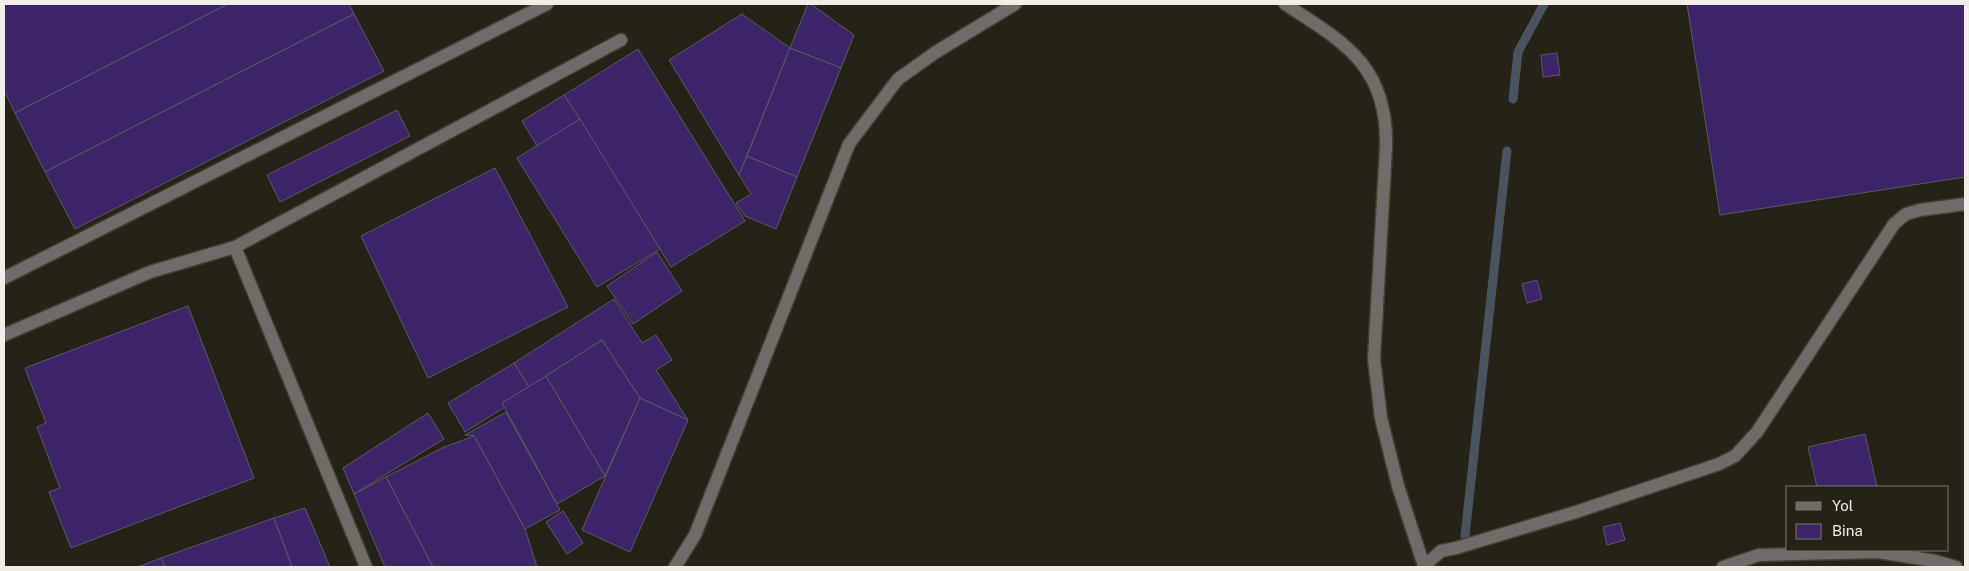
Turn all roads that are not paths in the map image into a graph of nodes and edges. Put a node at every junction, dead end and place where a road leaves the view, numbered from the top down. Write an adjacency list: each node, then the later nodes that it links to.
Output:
1 (547, 4): 7 (street)
2 (1015, 4): 10 (street)
3 (1285, 4): 11 (street)
4 (621, 40): 6 (street)
5 (1965, 204): 11 (street)
6 (236, 246): 8 (street); 9 (street)
7 (4, 278)
8 (4, 335)
9 (366, 567)
10 (674, 567)
11 (1424, 567)
12 (1723, 567): 13 (street)
13 (1956, 567)

